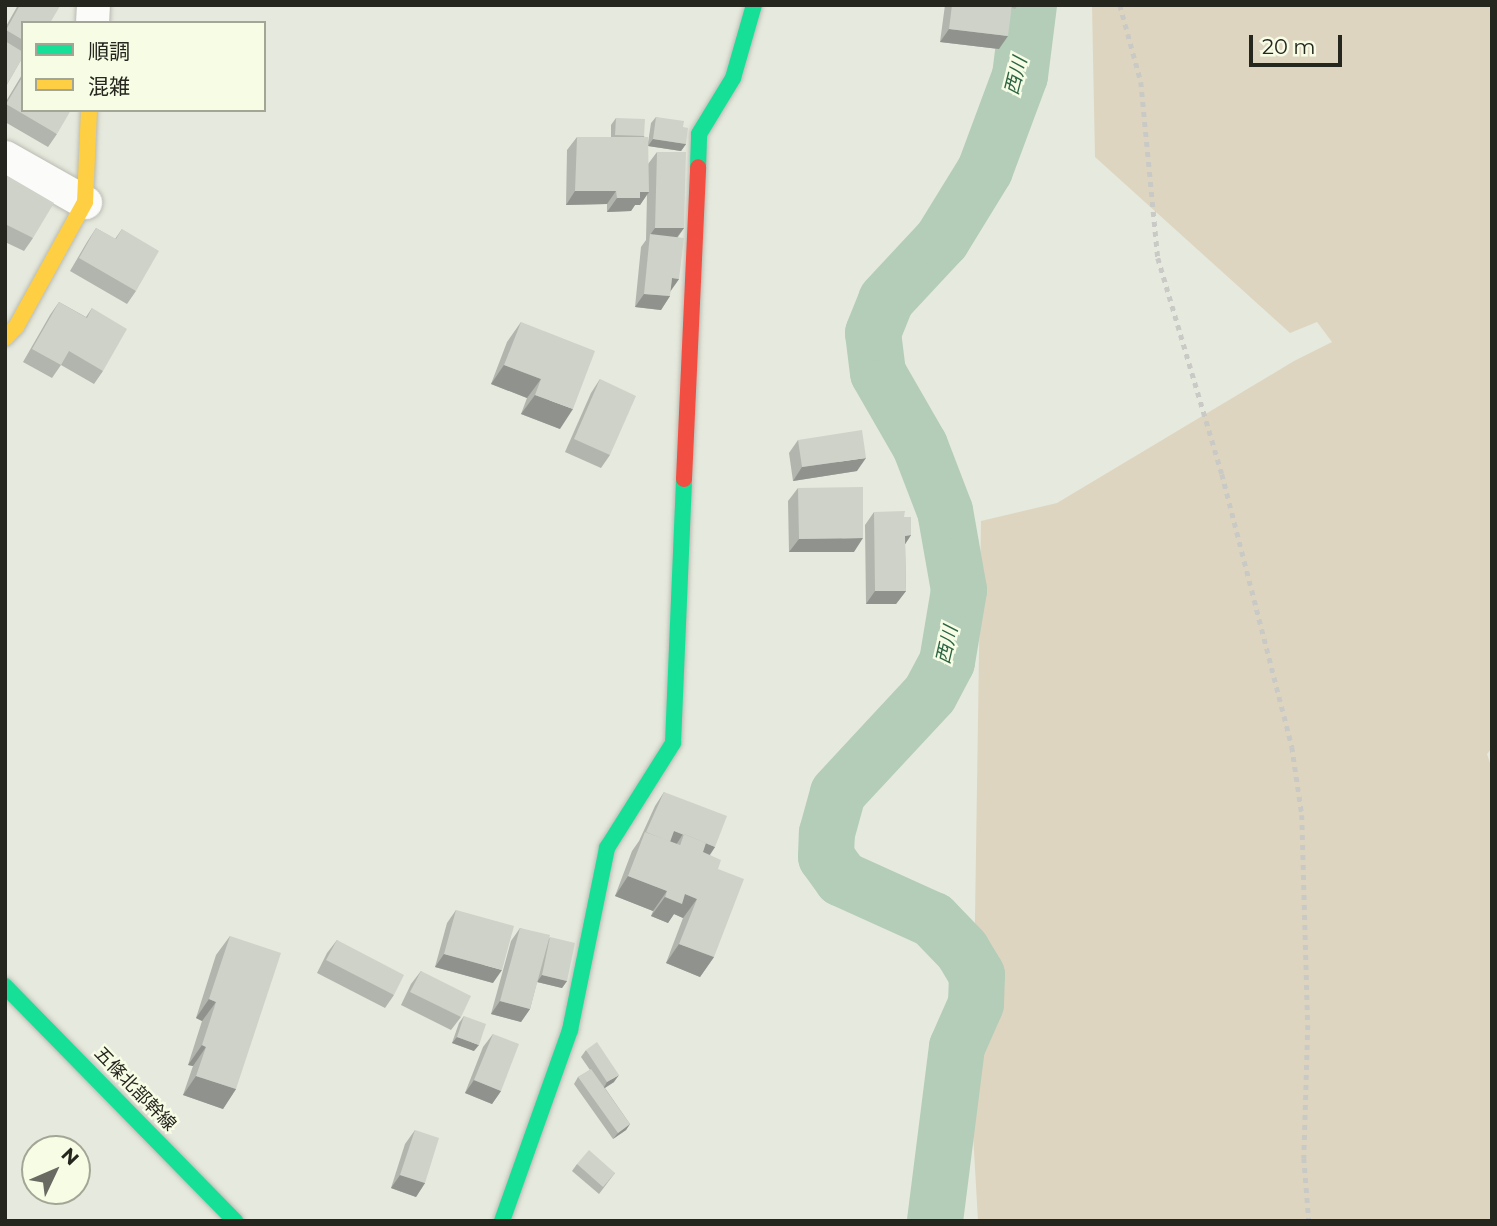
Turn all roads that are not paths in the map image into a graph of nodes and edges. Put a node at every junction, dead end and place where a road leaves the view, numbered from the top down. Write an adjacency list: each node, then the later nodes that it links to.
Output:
1 (754, 5): 8 (street)
2 (89, 112): 4 (street)
3 (5, 157): 4 (street)
4 (85, 202): 5 (street)
5 (5, 338)
6 (5, 986): 7 (street, 五條北部幹線)
7 (235, 1221)
8 (502, 1221)

